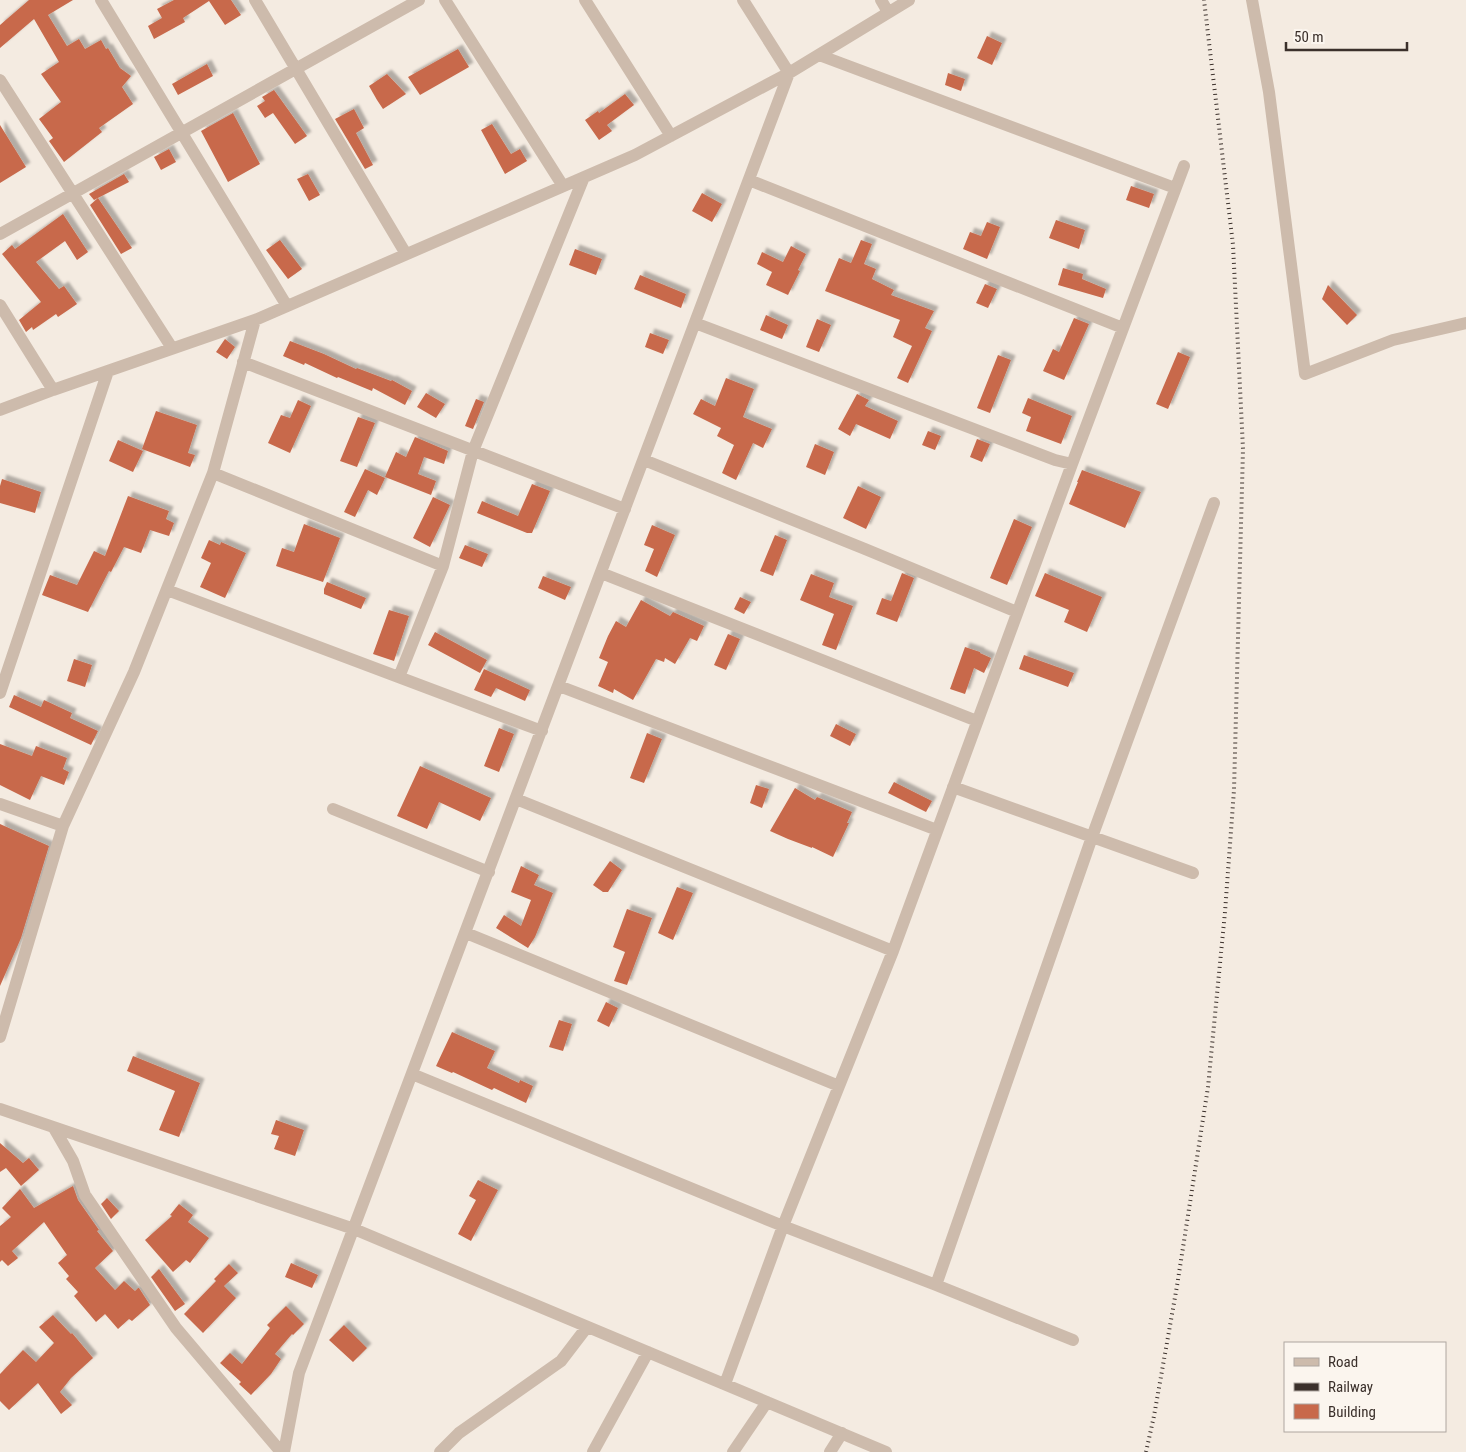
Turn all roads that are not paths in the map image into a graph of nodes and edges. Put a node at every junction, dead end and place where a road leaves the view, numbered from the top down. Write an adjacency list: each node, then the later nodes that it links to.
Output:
1 (101, 0): 15 (street)
2 (255, 0): 12 (street)
3 (419, 0): 12 (street)
4 (445, 0): 20 (street)
5 (585, 0): 16 (street)
6 (743, 0): 13 (street)
7 (881, 0): 10 (street)
8 (909, 0): 10 (street)
9 (1252, 0): 29 (street)
10 (888, 12): 11 (street)
11 (819, 55): 13 (street); 21 (street)
12 (296, 69): 15 (street); 24 (street)
13 (789, 73): 16 (street); 19 (street)
14 (0, 80): 22 (street)
15 (182, 133): 22 (street); 26 (street)
16 (671, 136): 18 (street)
17 (1184, 166): 21 (street)
18 (584, 177): 20 (street); 36 (street)
19 (749, 180): 28 (street); 30 (street)
20 (563, 186): 24 (street)
21 (1176, 188): 30 (street)
22 (73, 194): 23 (street); 31 (street)
23 (0, 234)
24 (406, 254): 26 (street)
25 (0, 305): 34 (street)
26 (287, 306): 27 (street)
27 (254, 320): 31 (street); 32 (street)
28 (695, 323): 37 (street); 38 (street)
29 (1466, 324)
30 (1123, 328): 38 (street)
31 (172, 348): 33 (street)
32 (243, 362): 36 (street); 39 (street)
33 (108, 371): 34 (street); 48 (street)
34 (54, 390): 35 (street)
35 (0, 410)
36 (473, 451): 41 (street); 42 (street)
37 (644, 460): 41 (street); 45 (street)
38 (1072, 464): 45 (street)
39 (213, 473): 42 (street); 44 (street)
40 (1214, 503): 57 (street)
41 (625, 509): 43 (street)
42 (443, 566): 46 (street)
43 (601, 573): 47 (street); 49 (street)
44 (167, 590): 46 (street); 55 (street)
45 (1017, 612): 49 (street)
46 (399, 677): 50 (street)
47 (559, 686): 50 (street); 56 (street)
48 (0, 694)
49 (977, 722): 51 (street)
50 (542, 731): 52 (street)
51 (953, 787): 56 (street); 57 (street)
52 (516, 799): 58 (street); 61 (street)
53 (0, 804): 55 (street)
54 (333, 809): 58 (street)
55 (63, 826): 62 (street)
56 (937, 830): 61 (street)
57 (1092, 837): 59 (street); 69 (street)
58 (489, 872): 60 (street)
59 (1193, 873)
60 (466, 933): 63 (street); 64 (street)
61 (893, 951): 64 (street)
62 (0, 1037)
63 (412, 1074): 67 (street); 68 (street)
64 (839, 1086): 67 (street)
65 (0, 1109): 66 (street)
66 (54, 1128): 68 (street); 76 (street)
67 (783, 1226): 69 (street); 73 (street)
68 (354, 1229): 70 (street); 76 (street)
69 (936, 1284): 71 (street)
70 (587, 1327): 72 (street); 77 (street)
71 (1073, 1340)
72 (648, 1352): 73 (street); 78 (street)
73 (725, 1384): 74 (street)
74 (767, 1402): 75 (street); 79 (street)
75 (842, 1434): 80 (street); 81 (street)
76 (283, 1452)
77 (440, 1452)
78 (593, 1452)
79 (733, 1452)
80 (830, 1452)
81 (886, 1452)

